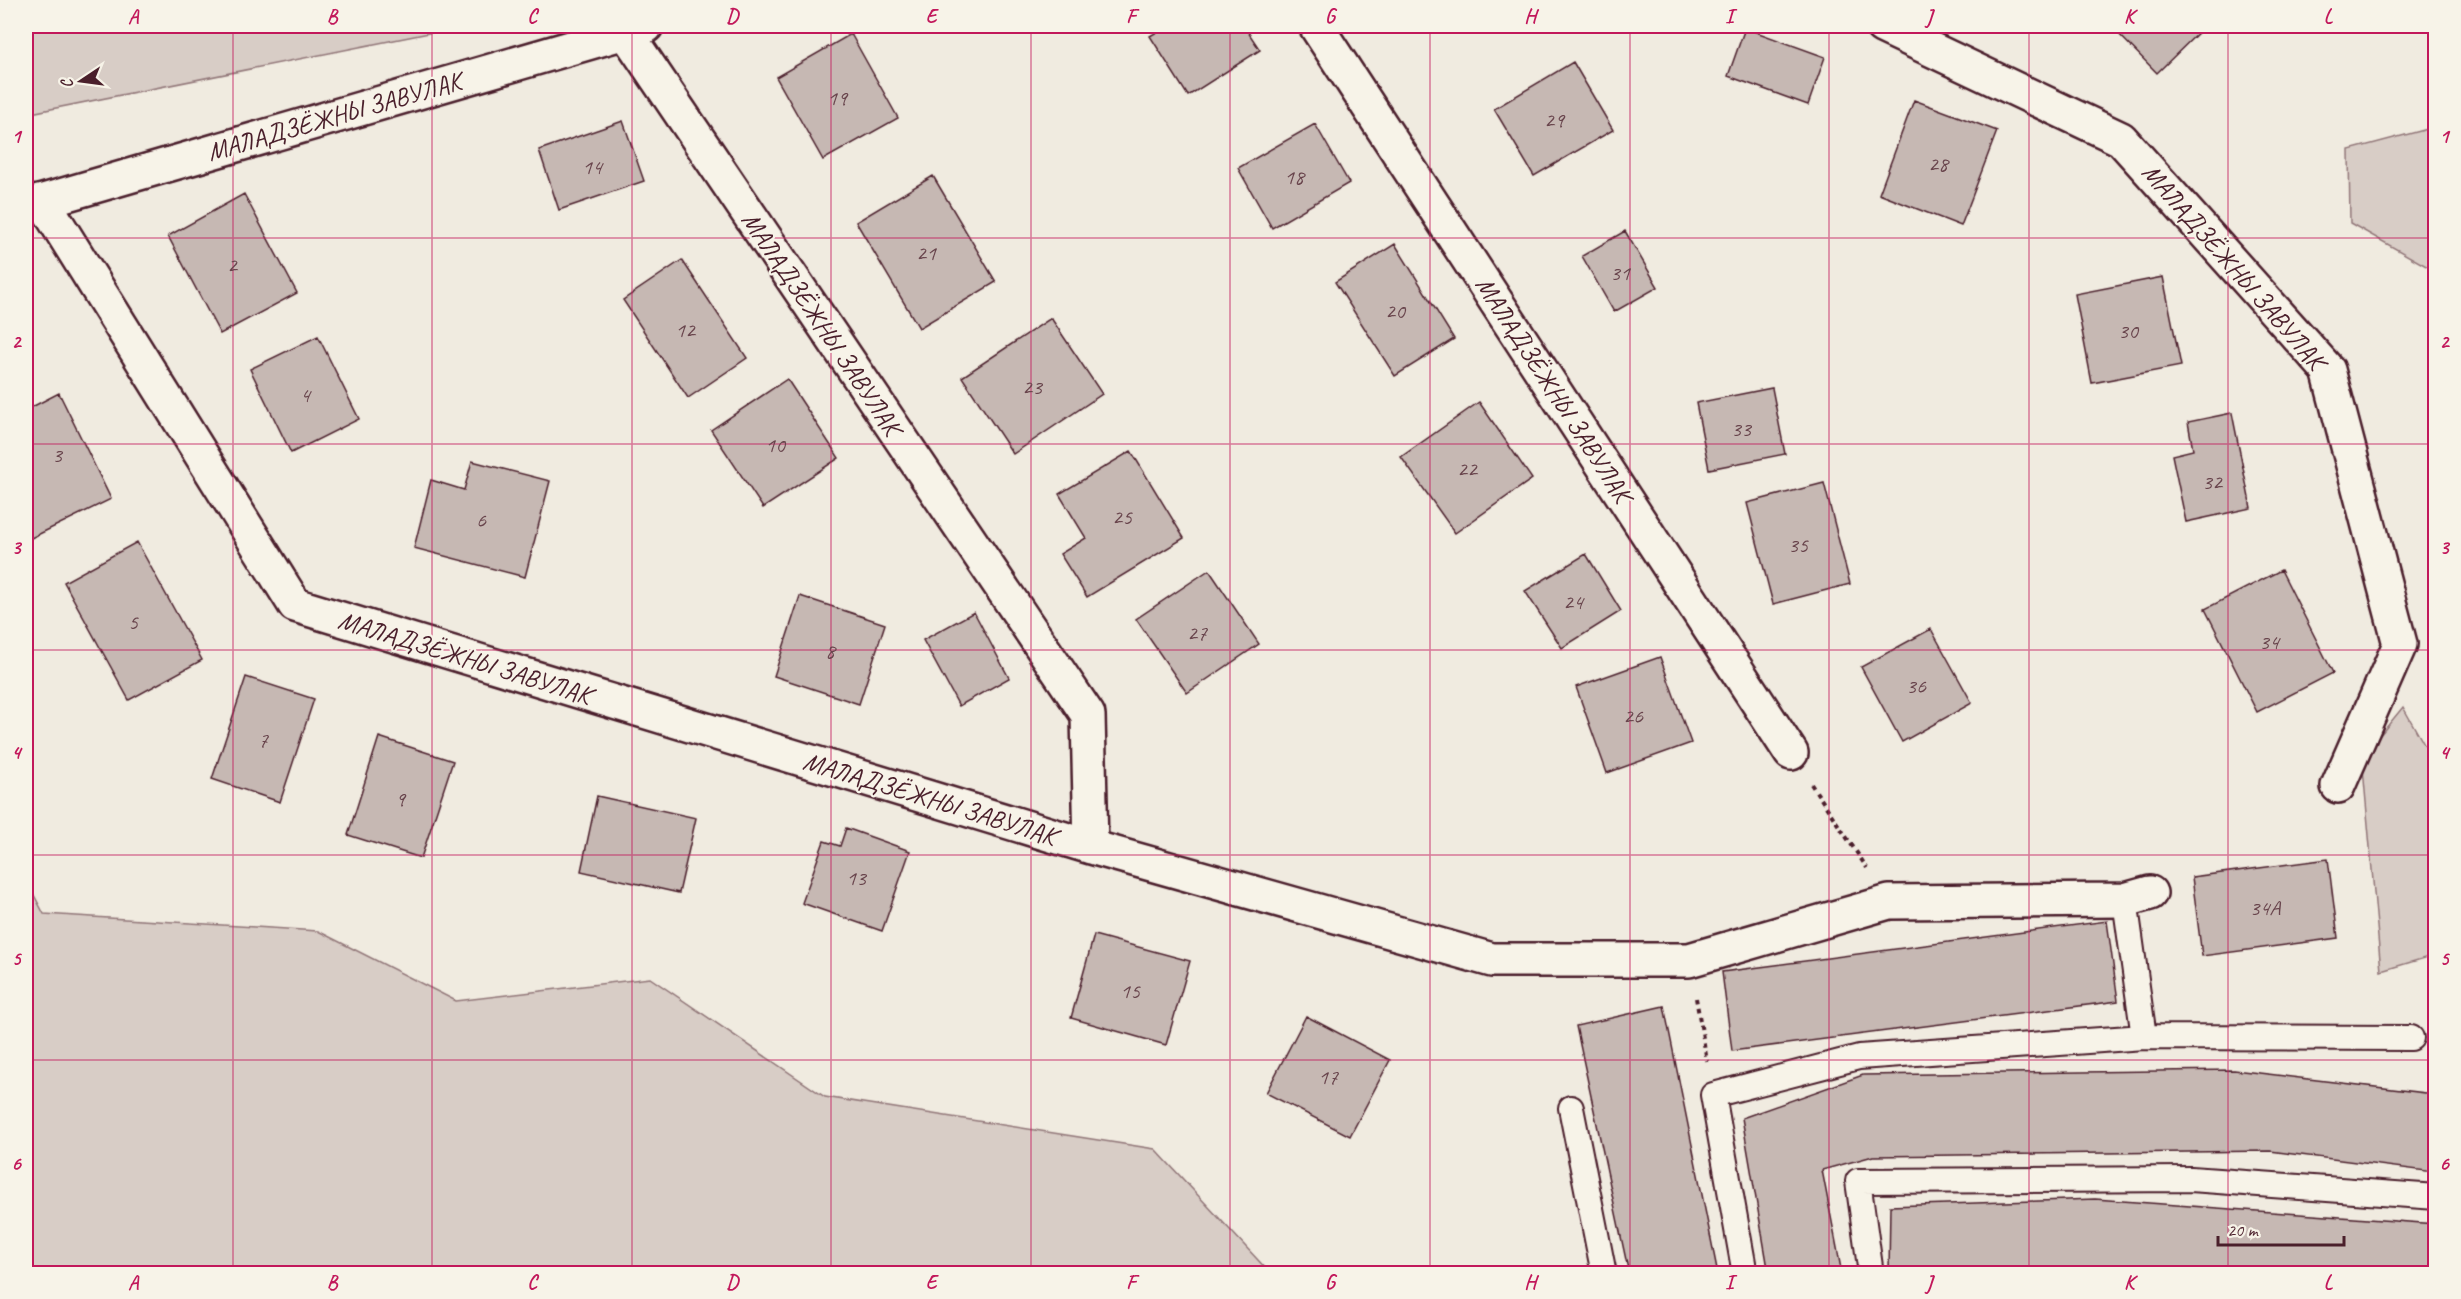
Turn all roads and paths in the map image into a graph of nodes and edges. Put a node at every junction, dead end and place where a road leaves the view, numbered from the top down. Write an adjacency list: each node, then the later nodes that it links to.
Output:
1 (1316, 26): 5 (street, МАЛАДЗЁЖНЫ ЗАВУЛАК)
2 (1882, 26): 6 (street, МАЛАДЗЁЖНЫ ЗАВУЛАК)
3 (636, 28): 4 (street, МАЛАДЗЁЖНЫ ЗАВУЛАК); 7 (street, МАЛАДЗЁЖНЫ ЗАВУЛАК)
4 (34, 203): 7 (street, МАЛАДЗЁЖНЫ ЗАВУЛАК)
5 (1791, 753): 9 (path)
6 (2338, 786)
7 (1091, 846): 10 (street, МАЛАДЗЁЖНЫ ЗАВУЛАК)
8 (2137, 897): 9 (street, МАЛАДЗЁЖНЫ ЗАВУЛАК); 11 (lane)
9 (1889, 902): 10 (street, МАЛАДЗЁЖНЫ ЗАВУЛАК)
10 (1689, 960): 13 (path)
11 (2144, 1037): 12 (lane); 13 (lane)
12 (2411, 1038)
13 (1713, 1095): 17 (lane)
14 (1571, 1108): 16 (lane)
15 (2436, 1197): 18 (lane)
16 (1604, 1274)
17 (1745, 1274)
18 (1871, 1274)

